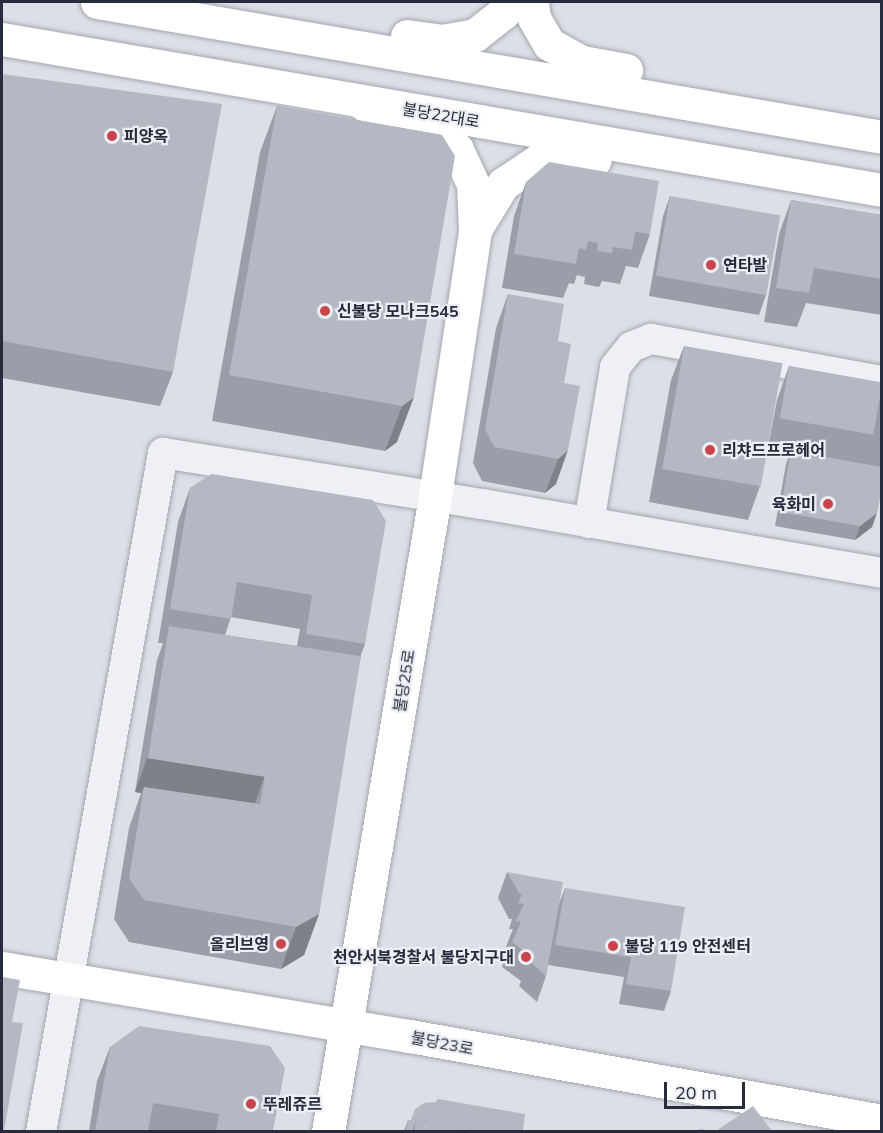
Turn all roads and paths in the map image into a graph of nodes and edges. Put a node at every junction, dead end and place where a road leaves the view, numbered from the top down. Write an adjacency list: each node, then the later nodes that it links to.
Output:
1 (97, 2): 5 (street)
2 (509, 2): 5 (street)
3 (532, 2): 6 (street)
4 (2, 39): 7 (street, 불당22대로)
5 (367, 48): 6 (street)
6 (665, 99): 8 (street)
7 (360, 100): 9 (street, 불당22대로); 11 (street)
8 (882, 137)
9 (663, 153): 10 (street, 불당22대로); 11 (street)
10 (882, 190)
11 (476, 230): 13 (street, 불당25로)
12 (882, 381): 14 (street)
13 (435, 496): 14 (street); 17 (street); 18 (street, 불당25로)
14 (588, 523): 15 (street)
15 (882, 573)
16 (2, 968): 17 (street, 불당23로)
17 (67, 978): 18 (street, 불당23로); 20 (street)
18 (346, 1025): 19 (street, 불당23로); 21 (street, 불당25로)
19 (882, 1121)
20 (41, 1131)
21 (328, 1131)

